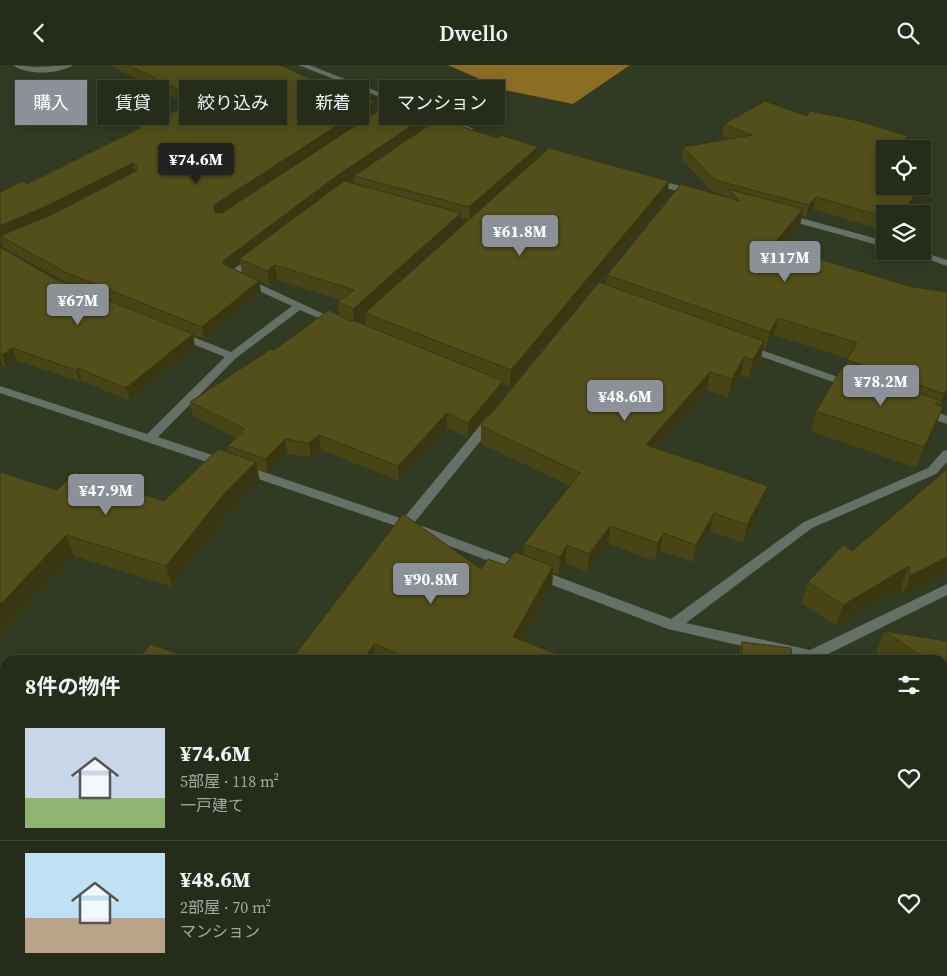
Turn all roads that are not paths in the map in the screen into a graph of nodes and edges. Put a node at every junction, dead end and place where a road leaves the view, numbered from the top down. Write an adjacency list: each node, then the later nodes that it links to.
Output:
1 (17, 65): 2 (street)
2 (69, 65)
3 (302, 65): 4 (street)
4 (379, 95)
5 (449, 125): 6 (street)
6 (480, 133)
7 (643, 179): 8 (street)
8 (708, 196)
9 (774, 214): 10 (street)
10 (876, 242)
11 (261, 252): 14 (street)
12 (931, 258): 13 (street)
13 (947, 263)
14 (300, 306): 15 (street); 18 (street)
15 (350, 329)
16 (171, 332): 18 (street)
17 (734, 343): 20 (street)
18 (232, 356): 24 (street)
19 (0, 389): 24 (street)
20 (864, 390)
21 (910, 407): 23 (street)
22 (500, 409): 26 (street)
23 (947, 420)
24 (150, 438): 26 (street)
25 (947, 454): 28 (street)
26 (406, 525): 28 (street)
27 (947, 589): 30 (street)
28 (673, 625): 29 (street)
29 (798, 655)
30 (817, 655)

